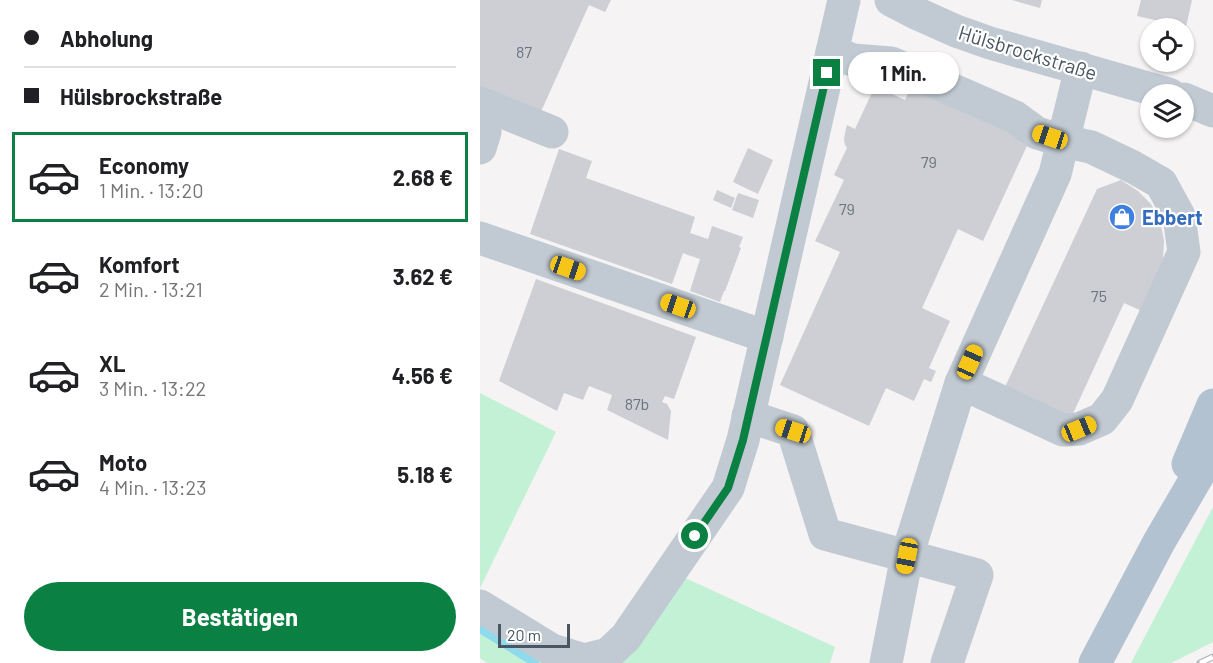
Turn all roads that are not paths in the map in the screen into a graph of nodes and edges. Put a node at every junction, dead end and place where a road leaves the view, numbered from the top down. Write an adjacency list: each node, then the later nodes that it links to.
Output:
1 (844, 0): 3 (street)
2 (891, 0): 4 (street, Hülsbrockstraße)
3 (832, 52): 10 (street); 12 (street)
4 (1081, 68): 5 (street, Hülsbrockstraße); 10 (street)
5 (1140, 85)
6 (1194, 103): 7 (street)
7 (1213, 111)
8 (482, 128): 9 (street)
9 (552, 132)
10 (1063, 141): 13 (street); 13 (street)
11 (480, 238): 12 (street)
12 (766, 337): 15 (street)
13 (961, 382): 18 (street)
14 (1213, 405): 17 (main road)
15 (745, 428): 18 (street); 19 (street)
16 (1213, 445): 17 (main road)
17 (1159, 542): 22 (main road)
18 (907, 556): 20 (street); 21 (street)
19 (480, 606)
20 (886, 663)
21 (947, 663)
22 (1095, 663)

